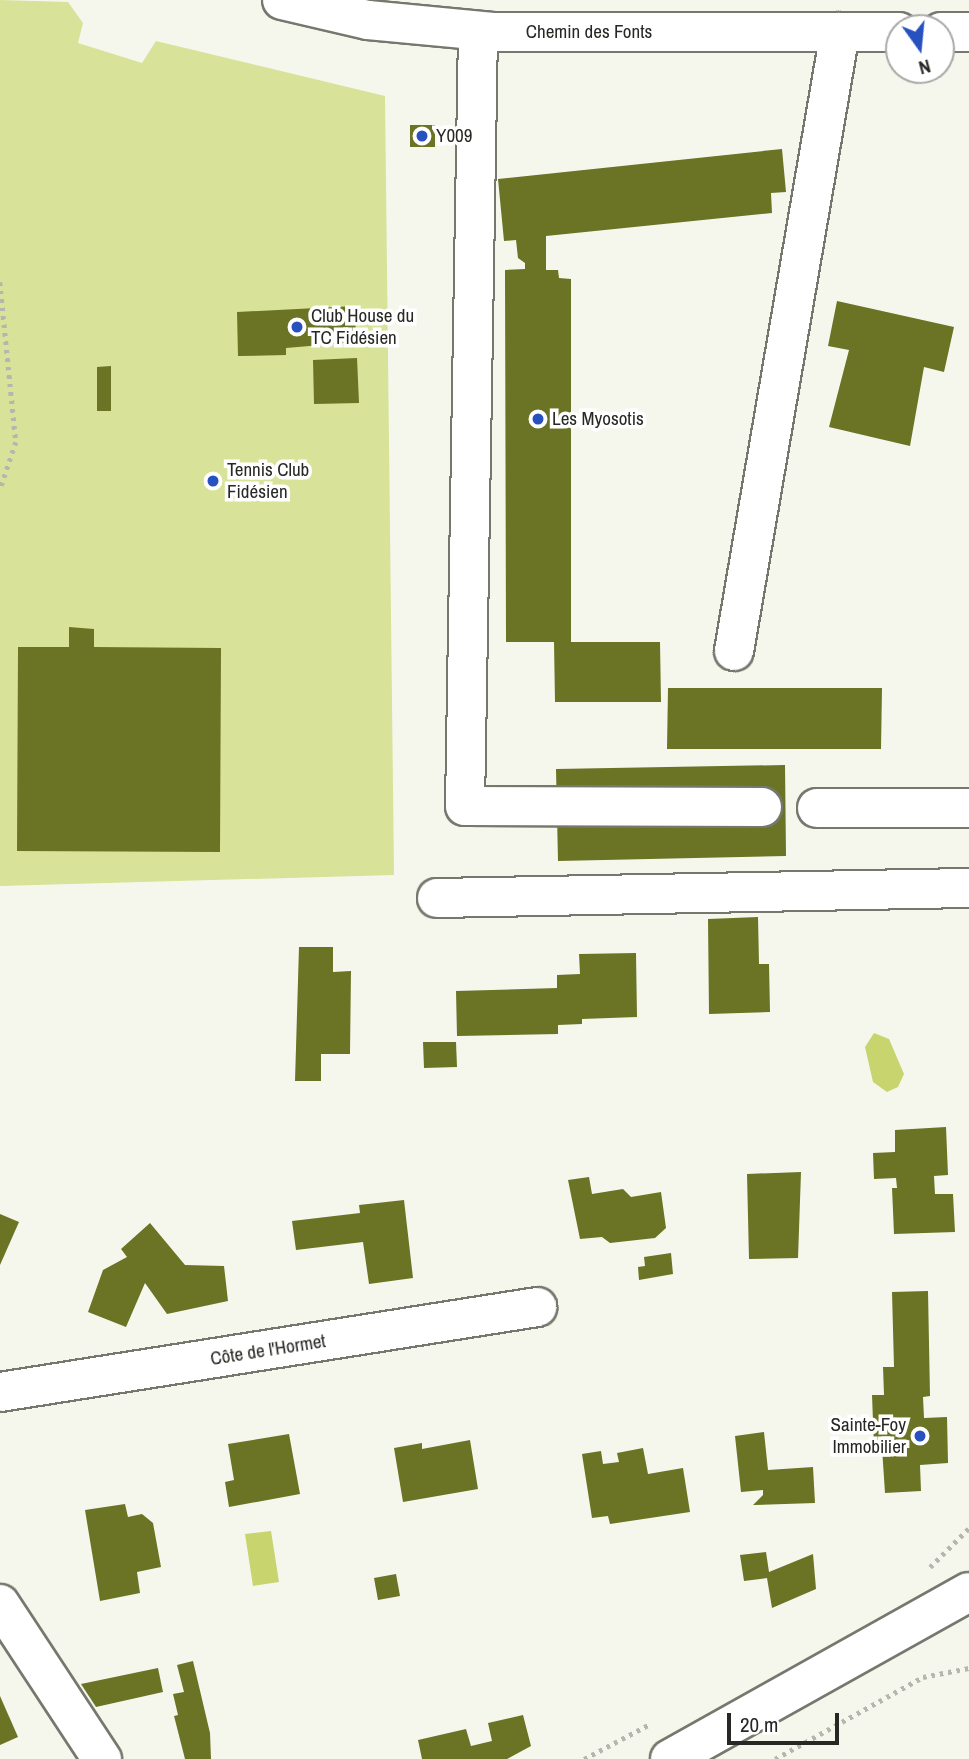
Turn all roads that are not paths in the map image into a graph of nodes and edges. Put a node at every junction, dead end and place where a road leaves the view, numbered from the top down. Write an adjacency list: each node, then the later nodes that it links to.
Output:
1 (282, 0): 2 (street, Chemin des Fonts)
2 (368, 10): 3 (street, Chemin des Fonts)
3 (478, 31): 4 (street, Chemin des Fonts); 7 (street)
4 (840, 32): 5 (street, Chemin des Fonts); 6 (street)
5 (885, 32)
6 (734, 651)
7 (762, 807)
8 (817, 808): 9 (street)
9 (969, 808)
10 (969, 888): 11 (street)
11 (437, 898)
12 (537, 1307): 13 (street, Côte de l'Hormet)
13 (0, 1392)
14 (969, 1592): 17 (street)
15 (1, 1607): 16 (street)
16 (102, 1759)
17 (670, 1759)

